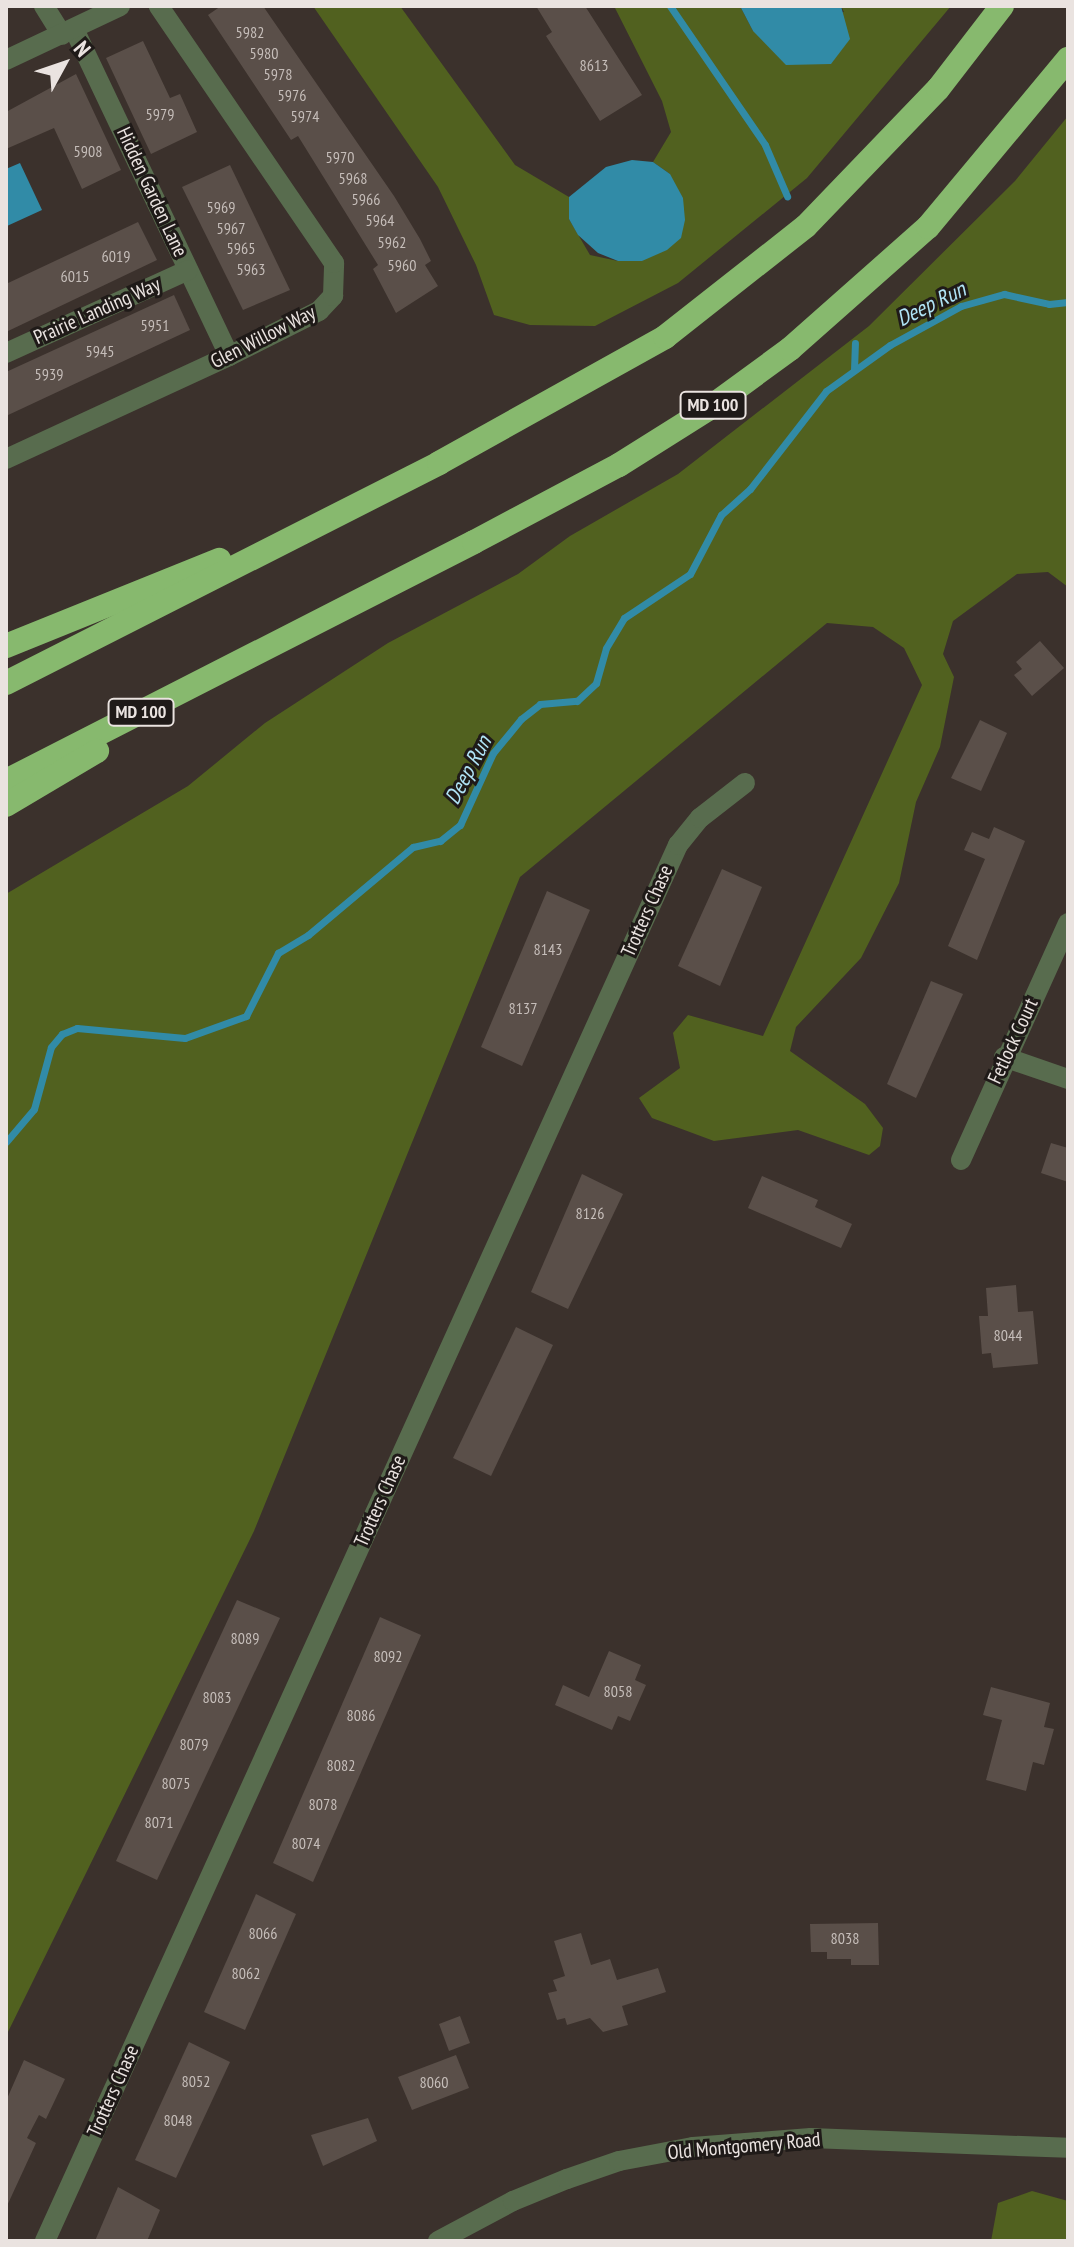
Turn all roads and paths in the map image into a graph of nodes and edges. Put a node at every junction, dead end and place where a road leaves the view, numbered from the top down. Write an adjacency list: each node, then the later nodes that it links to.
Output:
1 (44, 6): 5 (street, Hidden Garden Lane)
2 (120, 6): 5 (street)
3 (159, 6): 10 (street, Glen Willow Way)
4 (1002, 6): 12 (highway)
5 (68, 32): 7 (street); 8 (street, Hidden Garden Lane)
6 (1068, 59): 13 (highway, MD 100)
7 (6, 60)
8 (188, 270): 9 (street, Prairie Landing Way); 10 (street, Hidden Garden Lane)
9 (6, 353)
10 (229, 356): 11 (street, Glen Willow Way)
11 (6, 459)
12 (356, 506): 14 (highway); 15 (highway)
13 (277, 643): 16 (highway, MD 100); 18 (highway)
14 (6, 646)
15 (6, 683)
16 (6, 781)
17 (745, 783): 24 (street, Trotters Chase)
18 (6, 805)
19 (1068, 923): 20 (street, Fetlock Court)
20 (1004, 1057): 21 (street); 22 (street, Fetlock Court)
21 (1068, 1079)
22 (961, 1160)
23 (1068, 2148): 25 (street, Old Montgomery Road)
24 (45, 2241)
25 (438, 2241)

